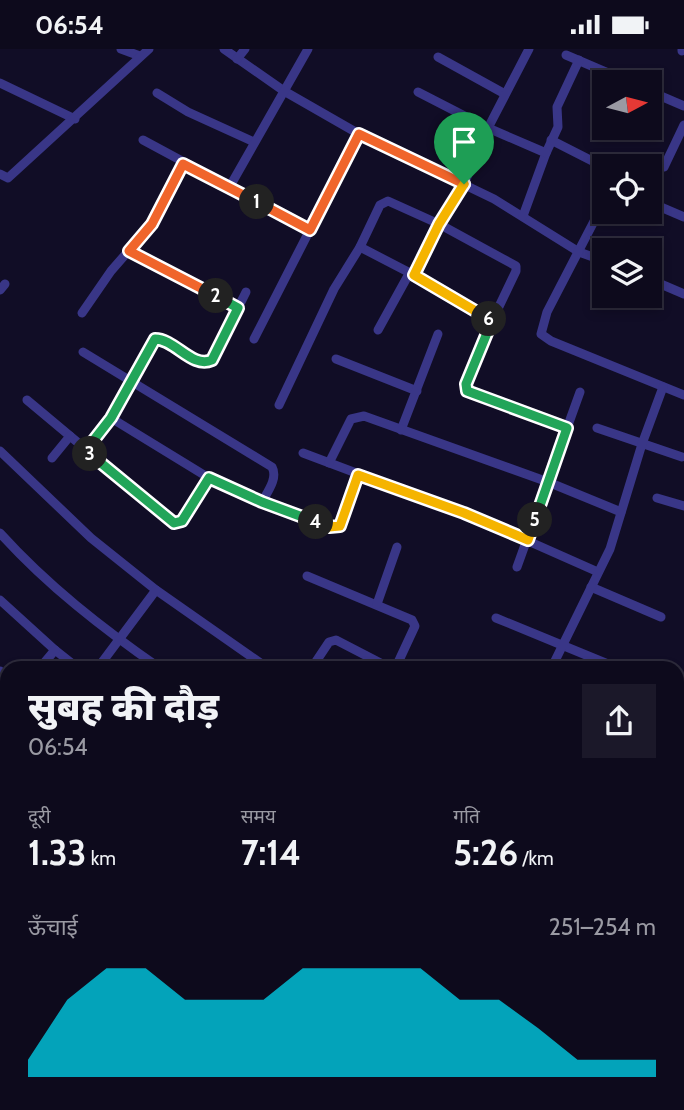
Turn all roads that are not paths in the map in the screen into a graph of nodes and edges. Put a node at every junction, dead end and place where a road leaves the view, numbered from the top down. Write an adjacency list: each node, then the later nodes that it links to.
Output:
1 (121, 49): 8 (street)
2 (149, 49): 8 (street)
3 (224, 49): 10 (street)
4 (245, 49): 10 (street)
5 (308, 49): 14 (street)
6 (529, 49): 17 (street)
7 (566, 55): 11 (street)
8 (140, 56): 20 (street)
9 (438, 57): 17 (street)
10 (237, 59): 14 (street)
11 (579, 60): 12 (street); 25 (street)
12 (602, 70)
13 (0, 83): 20 (street)
14 (284, 91): 23 (street); 26 (street)
15 (418, 92): 22 (street)
16 (157, 93): 26 (street)
17 (505, 94): 22 (street)
18 (662, 97): 19 (street)
19 (684, 106)
20 (75, 119): 31 (street)
21 (684, 125): 30 (street)
22 (488, 128): 27 (street); 32 (street)
23 (359, 134): 32 (street); 40 (street)
24 (143, 140): 29 (street)
25 (551, 140): 27 (street); 28 (street)
26 (254, 142): 34 (street)
27 (545, 153): 36 (street)
28 (592, 161)
29 (183, 164): 34 (street); 42 (street)
30 (664, 167)
31 (4, 176): 33 (street)
32 (464, 184): 36 (street); 38 (street)
33 (0, 187)
34 (229, 188): 40 (street)
35 (662, 208): 37 (street)
36 (523, 216): 43 (street)
37 (684, 217)
38 (439, 224): 41 (street); 45 (street); 51 (street)
39 (593, 224): 43 (street)
40 (310, 230): 54 (street)
41 (360, 247): 45 (street); 63 (street)
42 (129, 251): 49 (street); 50 (street)
43 (579, 252): 44 (street); 58 (street)
44 (592, 257)
45 (412, 274): 51 (street); 52 (street)
46 (662, 285): 48 (street)
47 (246, 292): 49 (street)
48 (684, 295)
49 (238, 308): 57 (street)
50 (82, 313)
51 (492, 321): 65 (street)
52 (378, 331)
53 (438, 334): 59 (street)
54 (254, 339)
55 (83, 352): 57 (street)
56 (336, 359): 59 (street)
57 (131, 381): 64 (street); 80 (street)
58 (663, 387): 61 (street); 69 (street)
59 (417, 391): 67 (street)
60 (580, 392): 65 (street)
61 (684, 395)
62 (27, 400): 68 (street)
63 (279, 405)
64 (111, 418): 70 (street); 77 (street)
65 (567, 428): 78 (street)
66 (597, 428): 69 (street)
67 (401, 430): 75 (street); 78 (street)
68 (70, 436): 70 (street); 73 (street)
69 (642, 444): 74 (street); 82 (street)
70 (86, 450): 77 (street)
71 (0, 451): 90 (street)
72 (303, 453): 75 (street)
73 (52, 457)
74 (682, 457)
75 (329, 463): 76 (street)
76 (358, 475): 80 (street); 84 (street)
77 (209, 478): 80 (street)
78 (548, 482): 82 (street); 84 (street)
79 (657, 498): 81 (street)
80 (262, 502)
81 (684, 506)
82 (621, 512): 87 (street)
83 (0, 533): 95 (street)
84 (528, 540): 86 (street); 87 (street)
85 (397, 547): 92 (street)
86 (517, 567)
87 (598, 572): 89 (street)
88 (307, 576): 92 (street)
89 (591, 587): 93 (street); 96 (street)
90 (156, 590): 95 (street); 102 (street)
91 (0, 600): 97 (street)
92 (377, 604): 105 (street)
93 (661, 617)
94 (496, 618): 96 (street)
95 (120, 640): 100 (street); 101 (street)
96 (564, 644): 106 (street); 107 (street)
97 (55, 650): 98 (street); 99 (street)
98 (46, 661)
99 (69, 661)
100 (103, 661)
101 (149, 661)
102 (258, 661)
103 (316, 661): 104 (street)
104 (377, 661)
105 (397, 661)
106 (555, 661)
107 (603, 661)

